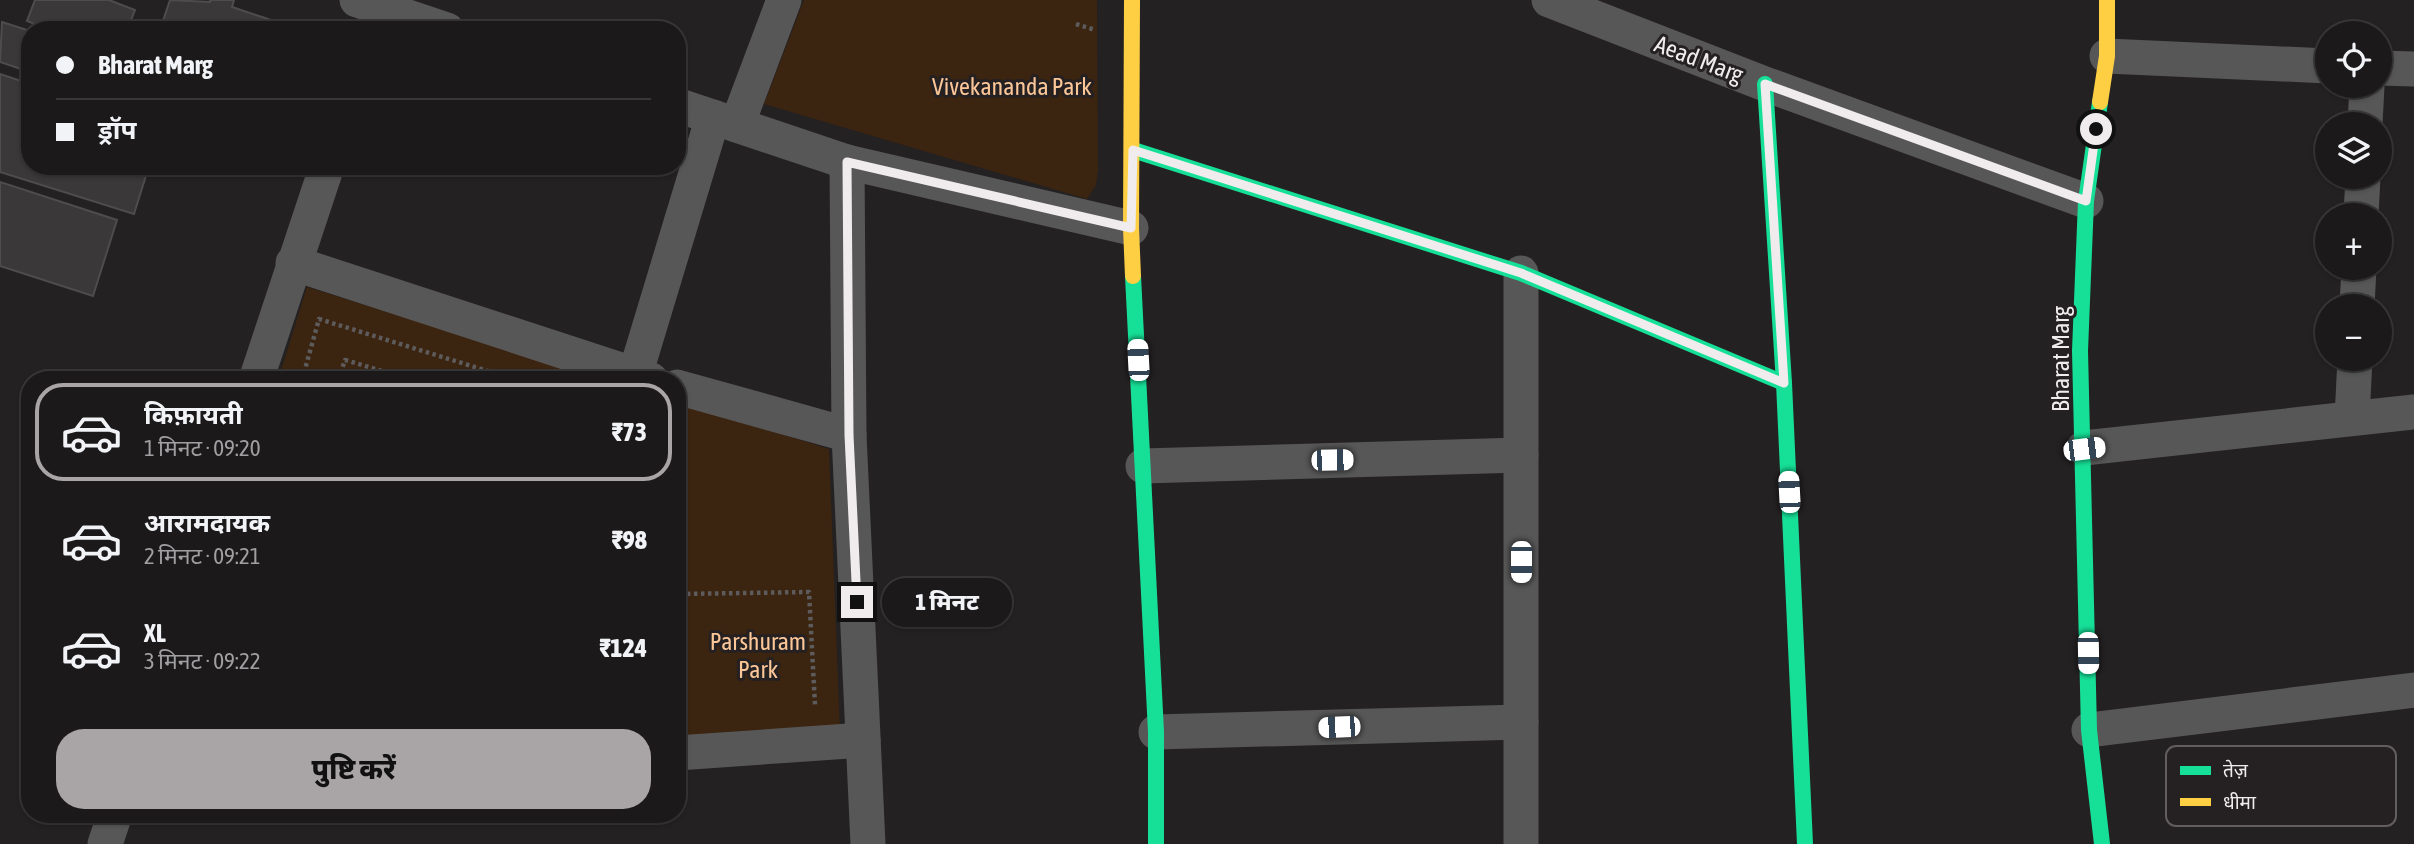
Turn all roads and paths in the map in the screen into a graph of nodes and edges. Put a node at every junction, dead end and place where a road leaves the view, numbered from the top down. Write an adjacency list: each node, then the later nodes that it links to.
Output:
1 (783, 0): 13 (street)
2 (1132, 0): 14 (street)
3 (1549, 0): 11 (street, Aead Marg)
4 (2107, 0): 7 (street, Bharat Marg)
5 (375, 10): 6 (street)
6 (415, 21)
7 (2107, 56): 8 (street); 17 (street, Bharat Marg)
8 (2315, 65)
9 (2392, 68): 10 (street)
10 (2414, 69)
11 (1765, 84): 17 (street, Aead Marg); 29 (street)
12 (686, 108): 13 (street)
13 (725, 121): 15 (street); 27 (street)
14 (1133, 150): 18 (street); 20 (street)
15 (847, 162): 18 (street); 33 (street)
16 (324, 175): 19 (street)
17 (2086, 201): 34 (street, Bharat Marg)
18 (1131, 228): 36 (street)
19 (293, 263): 21 (street); 26 (street)
20 (1521, 273): 29 (street); 35 (street)
21 (259, 371)
22 (305, 371): 25 (path)
23 (341, 371): 24 (path)
24 (382, 371)
25 (488, 371)
26 (622, 371)
27 (645, 371)
28 (2354, 371): 32 (street)
29 (1784, 383): 50 (street)
30 (686, 390): 33 (street)
31 (2414, 412): 32 (street)
32 (2352, 418): 34 (street)
33 (849, 435): 44 (street)
34 (2084, 449): 41 (street, Bharat Marg)
35 (1521, 455): 36 (street); 40 (street)
36 (1143, 466): 42 (street)
37 (686, 594): 39 (path)
38 (2414, 690): 41 (street)
39 (815, 706)
40 (1521, 722): 42 (street); 49 (street)
41 (2090, 730): 51 (street, Bharat Marg)
42 (1156, 732): 48 (street)
43 (686, 738): 44 (street)
44 (863, 740): 47 (street)
45 (113, 823): 46 (street)
46 (105, 844)
47 (868, 844)
48 (1156, 844)
49 (1521, 844)
50 (1805, 844)
51 (2102, 844)

